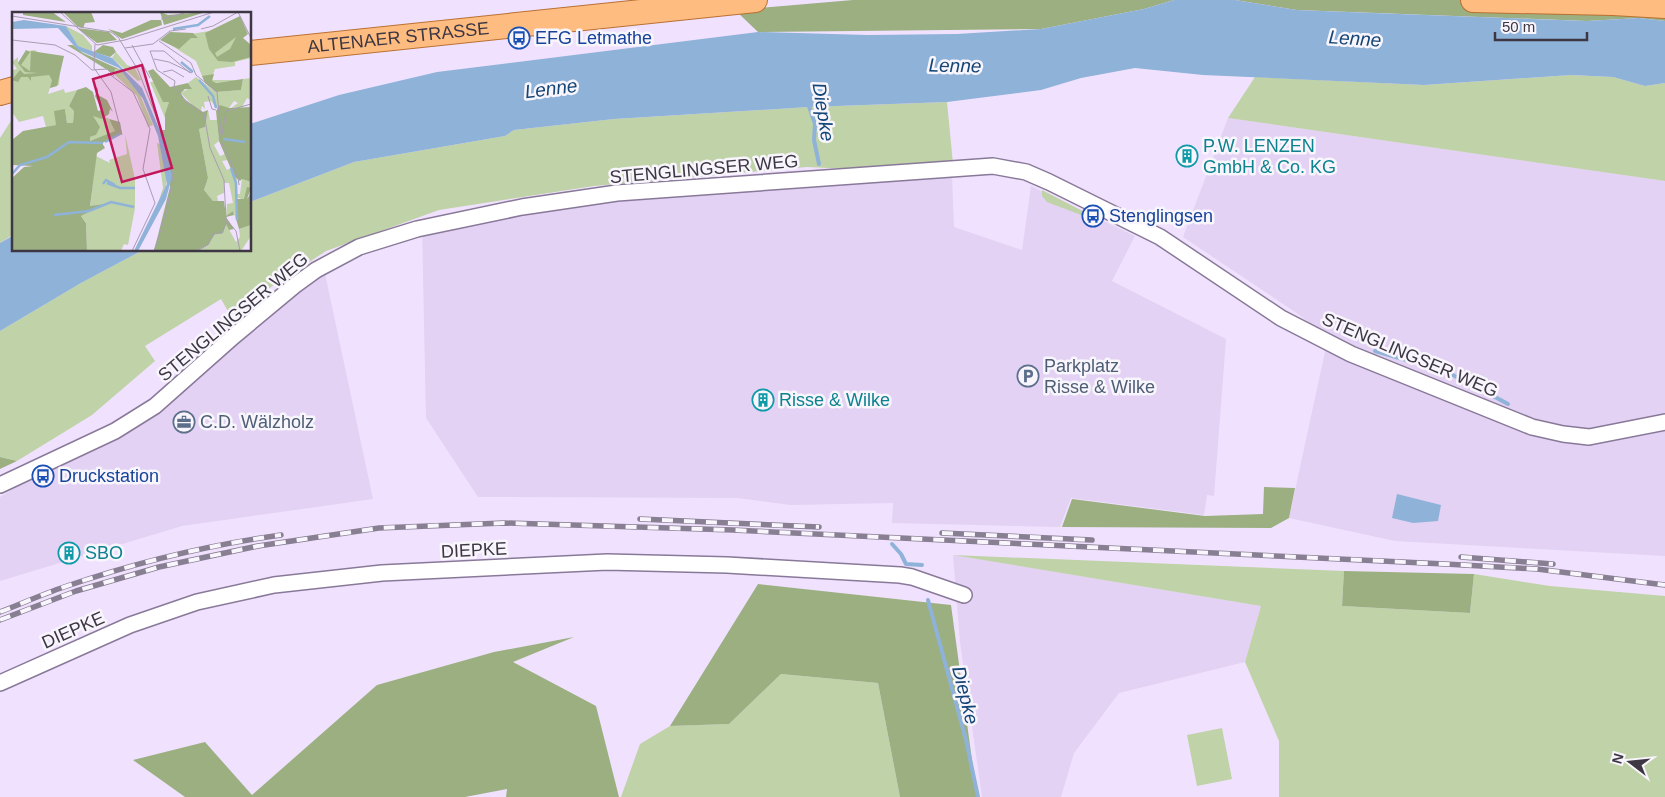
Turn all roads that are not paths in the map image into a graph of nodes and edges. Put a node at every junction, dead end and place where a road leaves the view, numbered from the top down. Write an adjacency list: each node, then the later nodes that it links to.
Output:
1 (755, 0): 4 (main road, ALTENAER STRASSE)
2 (1473, 0): 3 (main road)
3 (1665, 6)
4 (251, 53)
5 (1665, 422): 6 (street, STENGLINGSER WEG)
6 (0, 485)
7 (964, 596): 8 (street, DIEPKE)
8 (0, 683)

